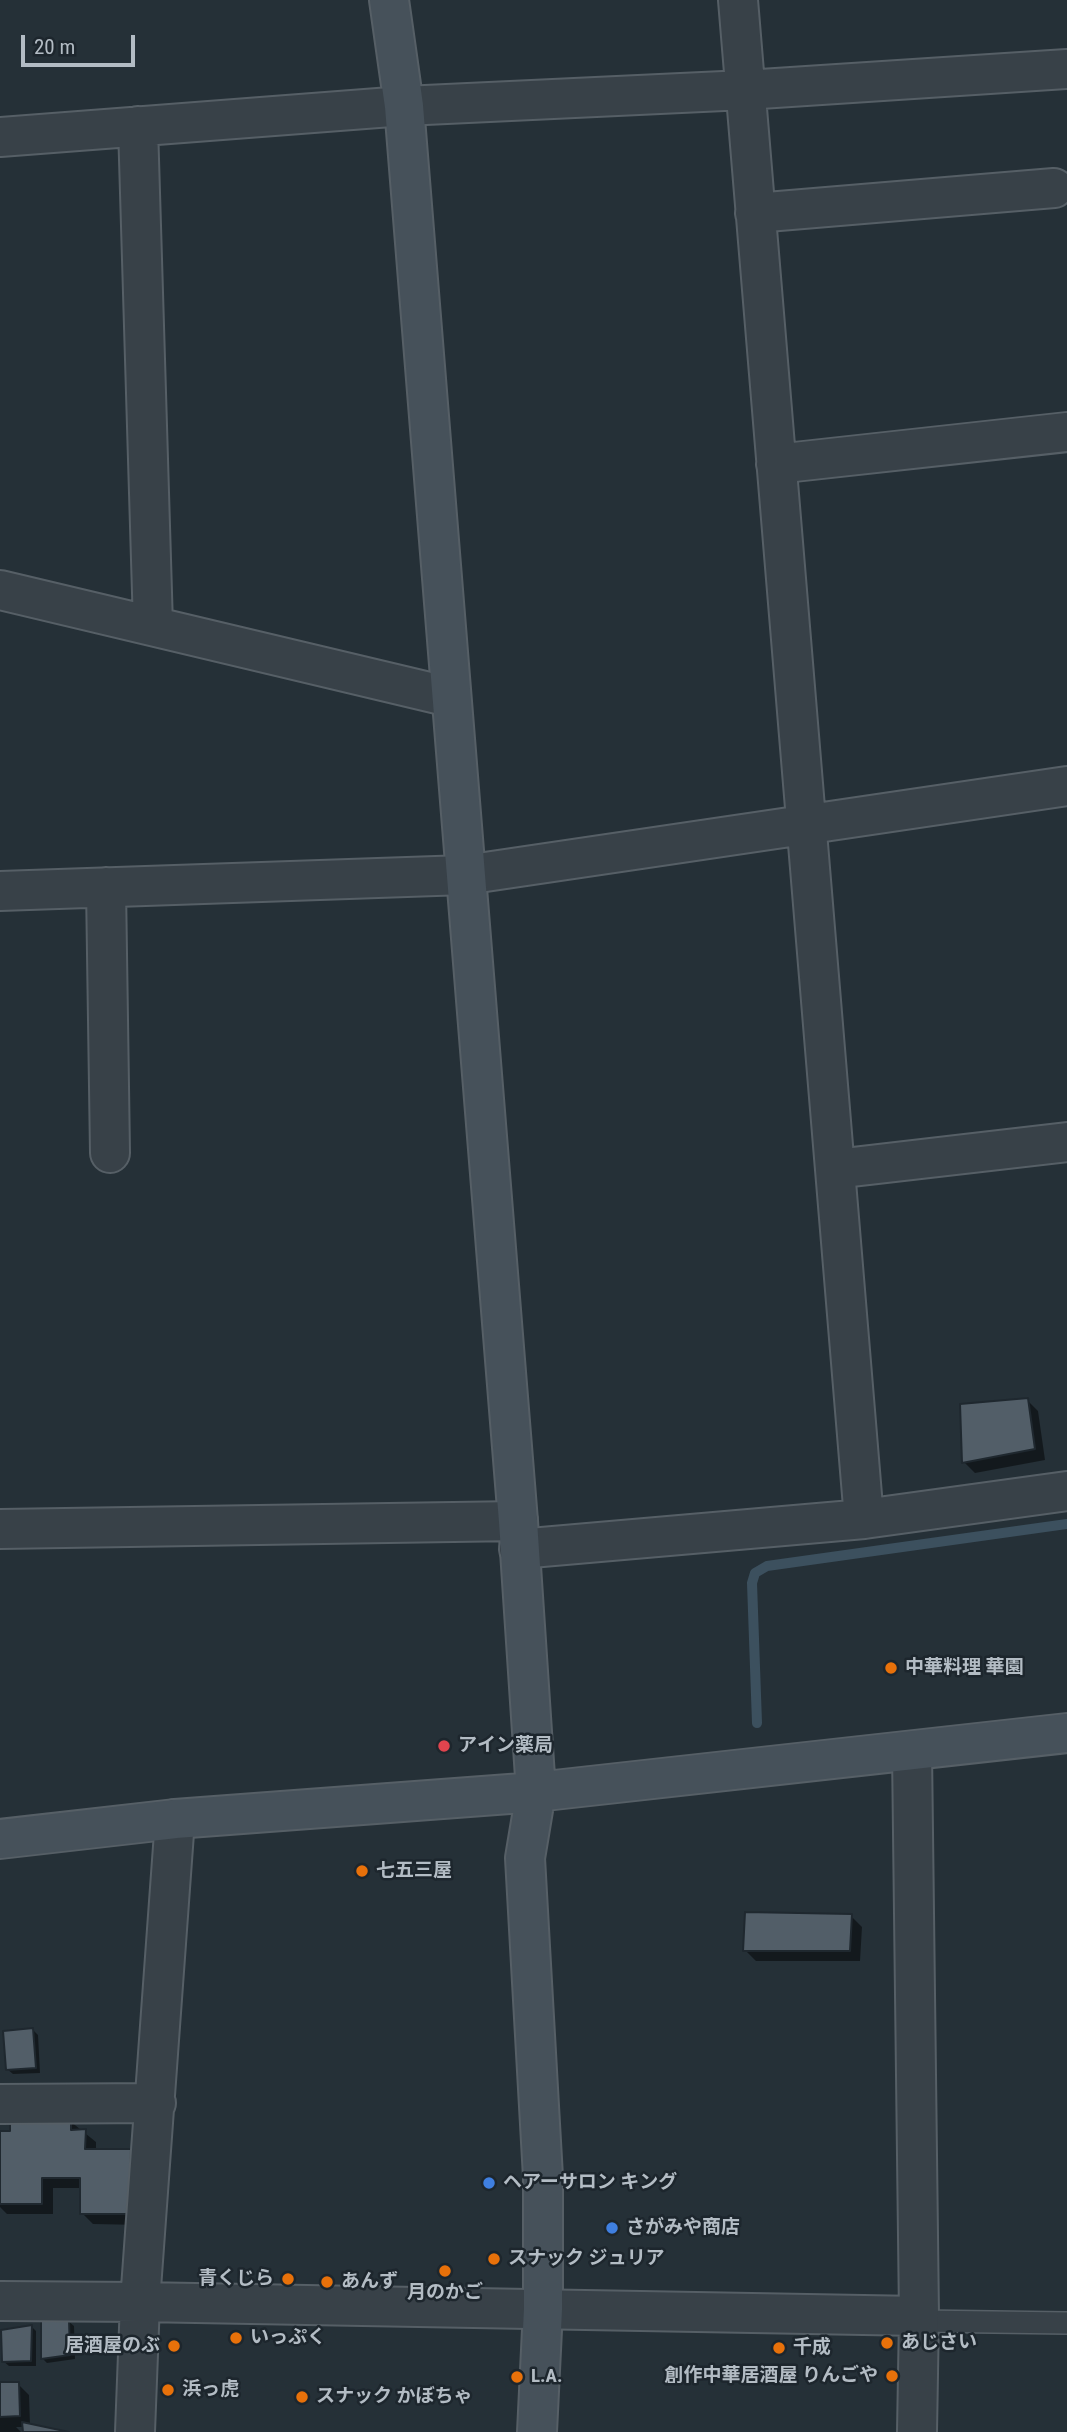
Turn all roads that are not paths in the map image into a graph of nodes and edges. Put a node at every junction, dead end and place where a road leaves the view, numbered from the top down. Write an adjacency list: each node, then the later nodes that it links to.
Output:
1 (388, 0): 5 (street)
2 (738, 0): 4 (street)
3 (1067, 69): 4 (street)
4 (745, 90): 5 (street); 9 (street)
5 (404, 106): 6 (street); 14 (street)
6 (138, 126): 7 (street); 13 (street)
7 (0, 136)
8 (1054, 188): 9 (street)
9 (755, 212): 11 (street)
10 (1067, 432): 11 (street)
11 (776, 464): 16 (street)
12 (0, 590): 13 (street)
13 (153, 626): 14 (street)
14 (450, 696): 17 (street)
15 (1067, 786): 16 (street)
16 (806, 824): 17 (street); 22 (street)
17 (465, 875): 18 (street); 26 (street)
18 (106, 887): 19 (street); 21 (street)
19 (0, 891)
20 (1067, 1142): 22 (street)
21 (110, 1153)
22 (835, 1169): 24 (street)
23 (1067, 1491): 24 (street)
24 (864, 1519): 26 (street)
25 (0, 1529): 26 (street)
26 (519, 1535): 29 (street)
27 (1067, 1734): 28 (street)
28 (912, 1752): 29 (street); 37 (street)
29 (536, 1792): 30 (street); 36 (street)
30 (175, 1819): 31 (street); 32 (street)
31 (0, 1839)
32 (156, 2103): 33 (street); 35 (street)
33 (0, 2104)
34 (0, 2301): 35 (street)
35 (140, 2302): 36 (street); 39 (street)
36 (543, 2309): 37 (street); 40 (street)
37 (919, 2319): 38 (lane); 41 (street)
38 (1067, 2323)
39 (135, 2432)
40 (537, 2432)
41 (916, 2432)

